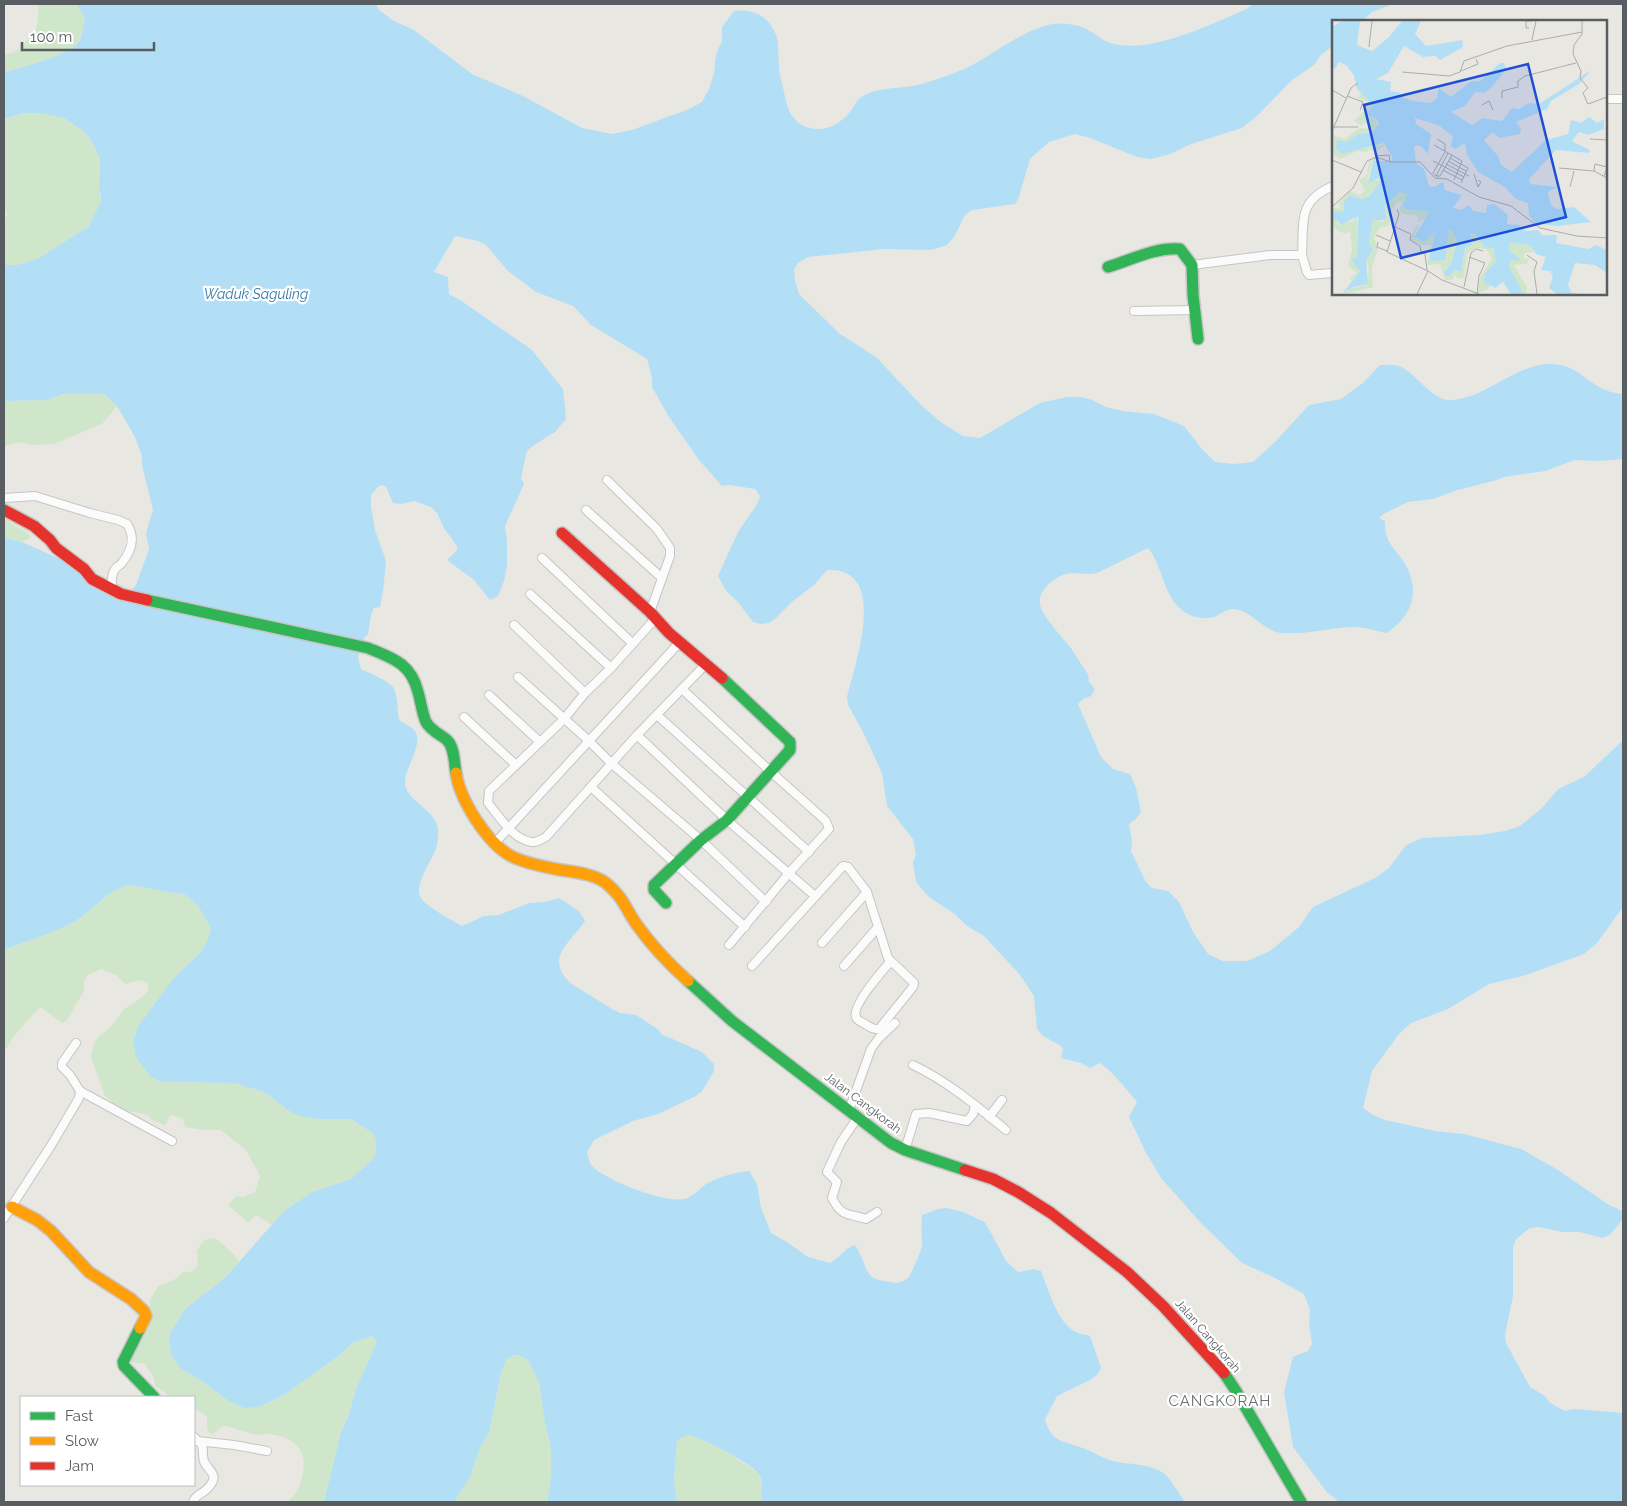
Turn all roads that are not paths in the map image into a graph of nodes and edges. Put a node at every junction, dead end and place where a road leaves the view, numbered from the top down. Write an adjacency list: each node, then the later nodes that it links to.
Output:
1 (1623, 99): 2 (street)
2 (1607, 100)
3 (1332, 186): 4 (street)
4 (1302, 255): 5 (street); 7 (street)
5 (1192, 265): 6 (street); 8 (street)
6 (1108, 267)
7 (1331, 273)
8 (1195, 310): 9 (street); 10 (street)
9 (1134, 311)
10 (1198, 339)
11 (606, 480): 17 (street)
12 (4, 498): 18 (street)
13 (4, 510): 18 (street)
14 (586, 510): 17 (street)
15 (562, 534): 20 (street)
16 (542, 558): 23 (street)
17 (662, 578): 20 (street)
18 (116, 591): 44 (street, Jalan Cangkorah)
19 (530, 594): 25 (street)
20 (652, 616): 22 (street); 23 (street)
21 (514, 625): 28 (street)
22 (680, 642): 24 (street); 34 (street)
23 (632, 643): 25 (street)
24 (706, 664): 27 (street); 38 (street)
25 (610, 668): 28 (street)
26 (518, 677): 32 (street)
27 (682, 689): 30 (street); 38 (street)
28 (585, 693): 32 (street)
29 (489, 695): 35 (street)
30 (657, 715): 33 (street); 40 (street)
31 (464, 716): 37 (street)
32 (564, 719): 34 (street); 35 (street)
33 (637, 735): 36 (street); 41 (street)
34 (588, 740): 36 (street); 42 (street)
35 (540, 742): 37 (street)
36 (612, 764): 39 (street); 43 (street)
37 (516, 765): 42 (street)
38 (770, 771): 40 (street); 45 (street)
39 (591, 787): 42 (street); 46 (street)
40 (747, 797): 41 (street); 45 (street)
41 (727, 820): 43 (street); 47 (street)
42 (508, 828): 44 (street)
43 (700, 840): 46 (street); 50 (street)
44 (496, 842): 65 (street, Jalan Cangkorah)
45 (808, 852): 47 (street)
46 (676, 864): 51 (street); 52 (street)
47 (789, 873): 49 (street); 50 (street)
48 (867, 892): 49 (street); 53 (street); 54 (street)
49 (816, 896): 57 (street)
50 (766, 902): 52 (street)
51 (666, 903)
52 (745, 927): 55 (street)
53 (878, 927): 56 (street); 58 (street)
54 (822, 943)
55 (729, 945)
56 (891, 961): 56 (street)
57 (752, 966)
58 (844, 966)
59 (895, 1023): 65 (street)
60 (76, 1043): 62 (street)
61 (913, 1065): 64 (street)
62 (80, 1091): 68 (street); 70 (street)
63 (1002, 1100): 66 (street)
64 (975, 1106): 66 (street); 69 (street)
65 (853, 1114): 69 (street, Jalan Cangkorah); 71 (street)
66 (989, 1117): 67 (street)
67 (1006, 1130)
68 (172, 1141)
69 (905, 1150): 77 (street, Jalan Cangkorah)
70 (12, 1207): 72 (street); 73 (street)
71 (877, 1212)
72 (4, 1218)
73 (153, 1396)
74 (196, 1439): 75 (street); 76 (street)
75 (267, 1451)
76 (193, 1502)
77 (1301, 1502)

